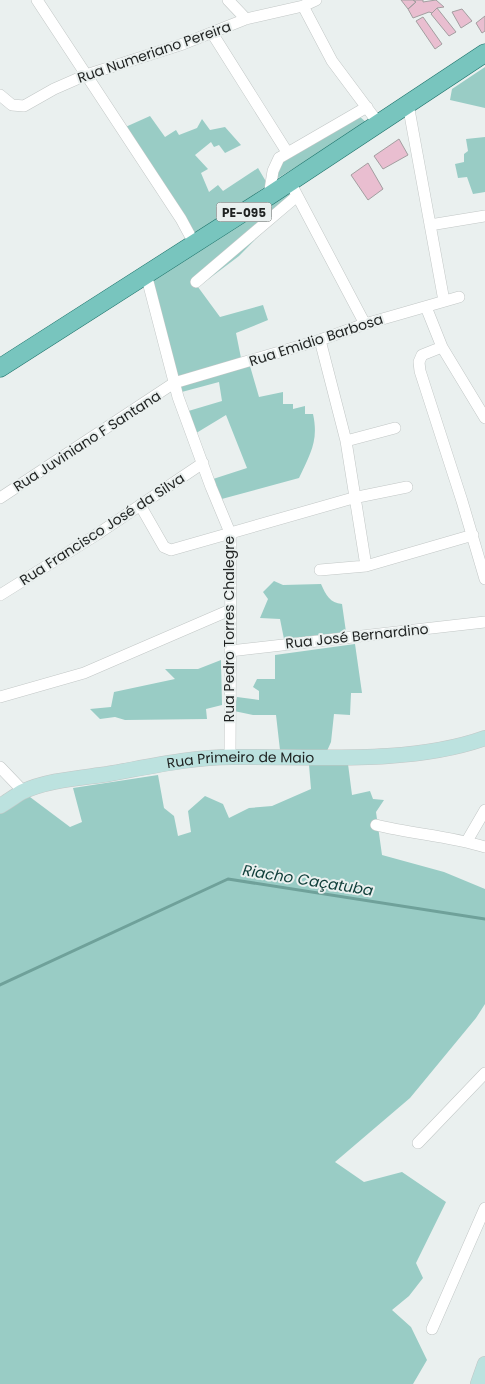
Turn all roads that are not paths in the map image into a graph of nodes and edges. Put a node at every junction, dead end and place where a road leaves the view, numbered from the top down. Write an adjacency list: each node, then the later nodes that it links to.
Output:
1 (38, 0): 8 (street)
2 (228, 0): 5 (street)
3 (316, 0): 4 (street, Rua Numeriano Pereira)
4 (303, 6): 5 (street, Rua Numeriano Pereira); 11 (street)
5 (246, 19): 6 (street, Rua Numeriano Pereira)
6 (212, 33): 8 (street, Rua Numeriano Pereira); 13 (street)
7 (485, 53): 10 (main road, PE-095)
8 (86, 75): 9 (street, Rua Numeriano Pereira); 18 (street)
9 (0, 95)
10 (408, 104): 12 (main road, PE-095); 17 (street)
11 (368, 107): 12 (street); 13 (street)
12 (379, 124): 14 (main road, PE-095)
13 (287, 152): 15 (street)
14 (293, 189): 15 (main road, PE-095); 20 (street); 24 (street)
15 (269, 196): 18 (main road, PE-095)
16 (485, 216): 17 (street)
17 (430, 224): 22 (street)
18 (194, 243): 19 (main road, PE-095)
19 (146, 274): 27 (main road, PE-095); 28 (street, Rua Pedro Torres Chalegre)
20 (196, 282)
21 (459, 298): 22 (street, Rua Emidio Barbosa)
22 (444, 301): 23 (street, Rua Emidio Barbosa)
23 (426, 307): 24 (street, Rua Emidio Barbosa); 26 (street)
24 (365, 324): 25 (street, Rua Emidio Barbosa)
25 (320, 340): 28 (street, Rua Emidio Barbosa); 31 (street)
26 (442, 347): 29 (street); 38 (street)
27 (0, 368)
28 (174, 383): 32 (street, Rua Pedro Torres Chalegre); 34 (street, Rua Juviniano F Santana)
29 (485, 418)
30 (395, 428): 31 (street)
31 (346, 441): 35 (street)
32 (203, 464): 36 (street, Rua Francisco José da Silva); 37 (street, Rua Pedro Torres Chalegre)
33 (406, 487): 35 (street)
34 (0, 498)
35 (353, 498): 37 (street); 39 (street)
36 (140, 505): 37 (street); 42 (street, Rua Francisco José da Silva)
37 (232, 535): 43 (street, Rua Pedro Torres Chalegre)
38 (473, 535): 39 (street); 41 (street)
39 (366, 566): 40 (street)
40 (320, 570)
41 (485, 579)
42 (0, 595)
43 (230, 610): 45 (street, Rua Pedro Torres Chalegre); 46 (street)
44 (485, 622): 45 (street, Rua José Bernardino)
45 (230, 651): 48 (street, Rua Pedro Torres Chalegre)
46 (0, 697)
47 (484, 740): 48 (street, Rua Primeiro de Maio)
48 (230, 757): 50 (street, Rua Primeiro de Maio)
49 (0, 768): 50 (street)
50 (23, 792): 51 (street, Rua Primeiro de Maio)
51 (0, 806)
52 (485, 810): 54 (street)
53 (376, 825): 54 (street)
54 (466, 841): 55 (street)
55 (485, 847)
56 (485, 1073): 57 (street)
57 (418, 1143)
58 (485, 1208): 59 (street)
59 (432, 1329)
60 (485, 1364): 61 (street)
61 (478, 1384)

